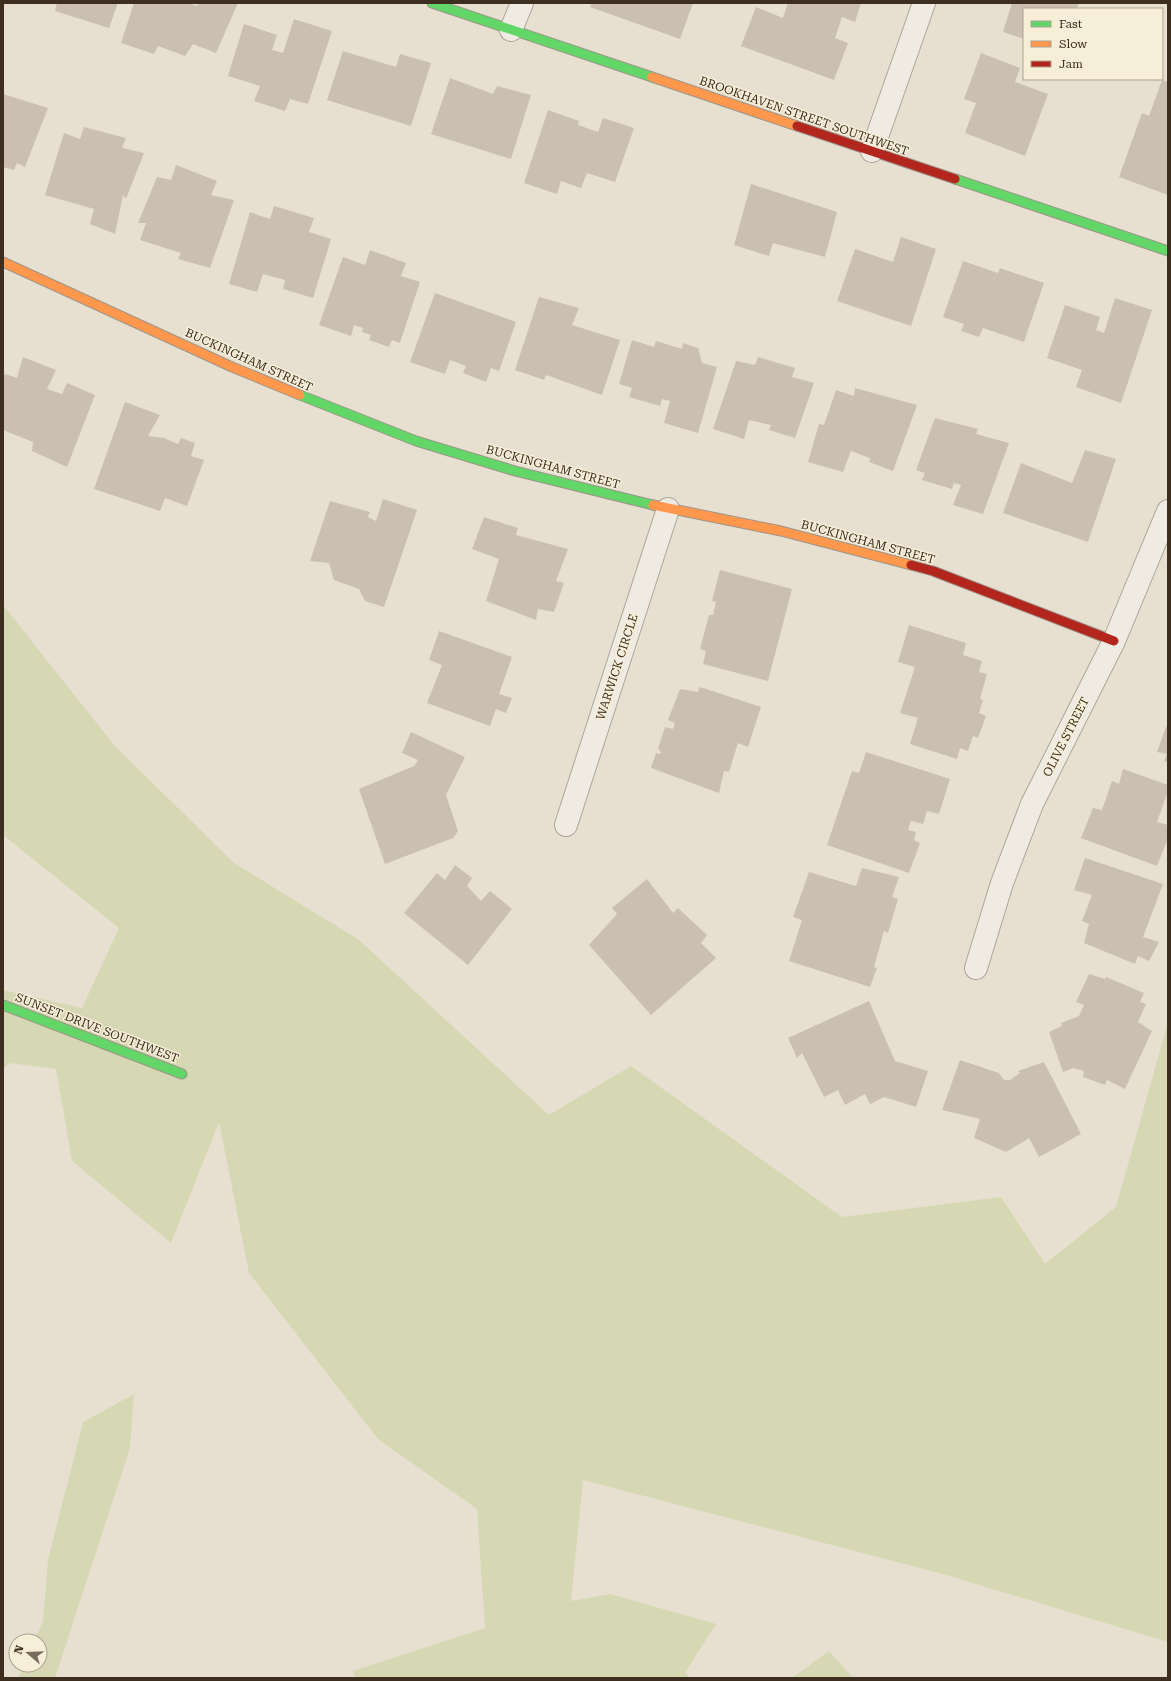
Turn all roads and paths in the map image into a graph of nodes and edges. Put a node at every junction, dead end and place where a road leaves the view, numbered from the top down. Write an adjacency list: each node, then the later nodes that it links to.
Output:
1 (432, 3): 4 (street, BROOKHAVEN STREET SOUTHWEST)
2 (522, 3): 4 (street)
3 (924, 3): 5 (street)
4 (511, 30): 5 (street, BROOKHAVEN STREET SOUTHWEST)
5 (872, 151): 6 (street, BROOKHAVEN STREET SOUTHWEST)
6 (1168, 251)
7 (3, 262): 8 (street, BUCKINGHAM STREET)
8 (668, 509): 10 (street, BUCKINGHAM STREET); 11 (street, WARWICK CIRCLE)
9 (1168, 511): 10 (street, OLIVE STREET)
10 (1114, 641): 12 (street, OLIVE STREET)
11 (566, 825)
12 (976, 968)
13 (3, 1005): 14 (street, SUNSET DRIVE SOUTHWEST)
14 (182, 1074)

